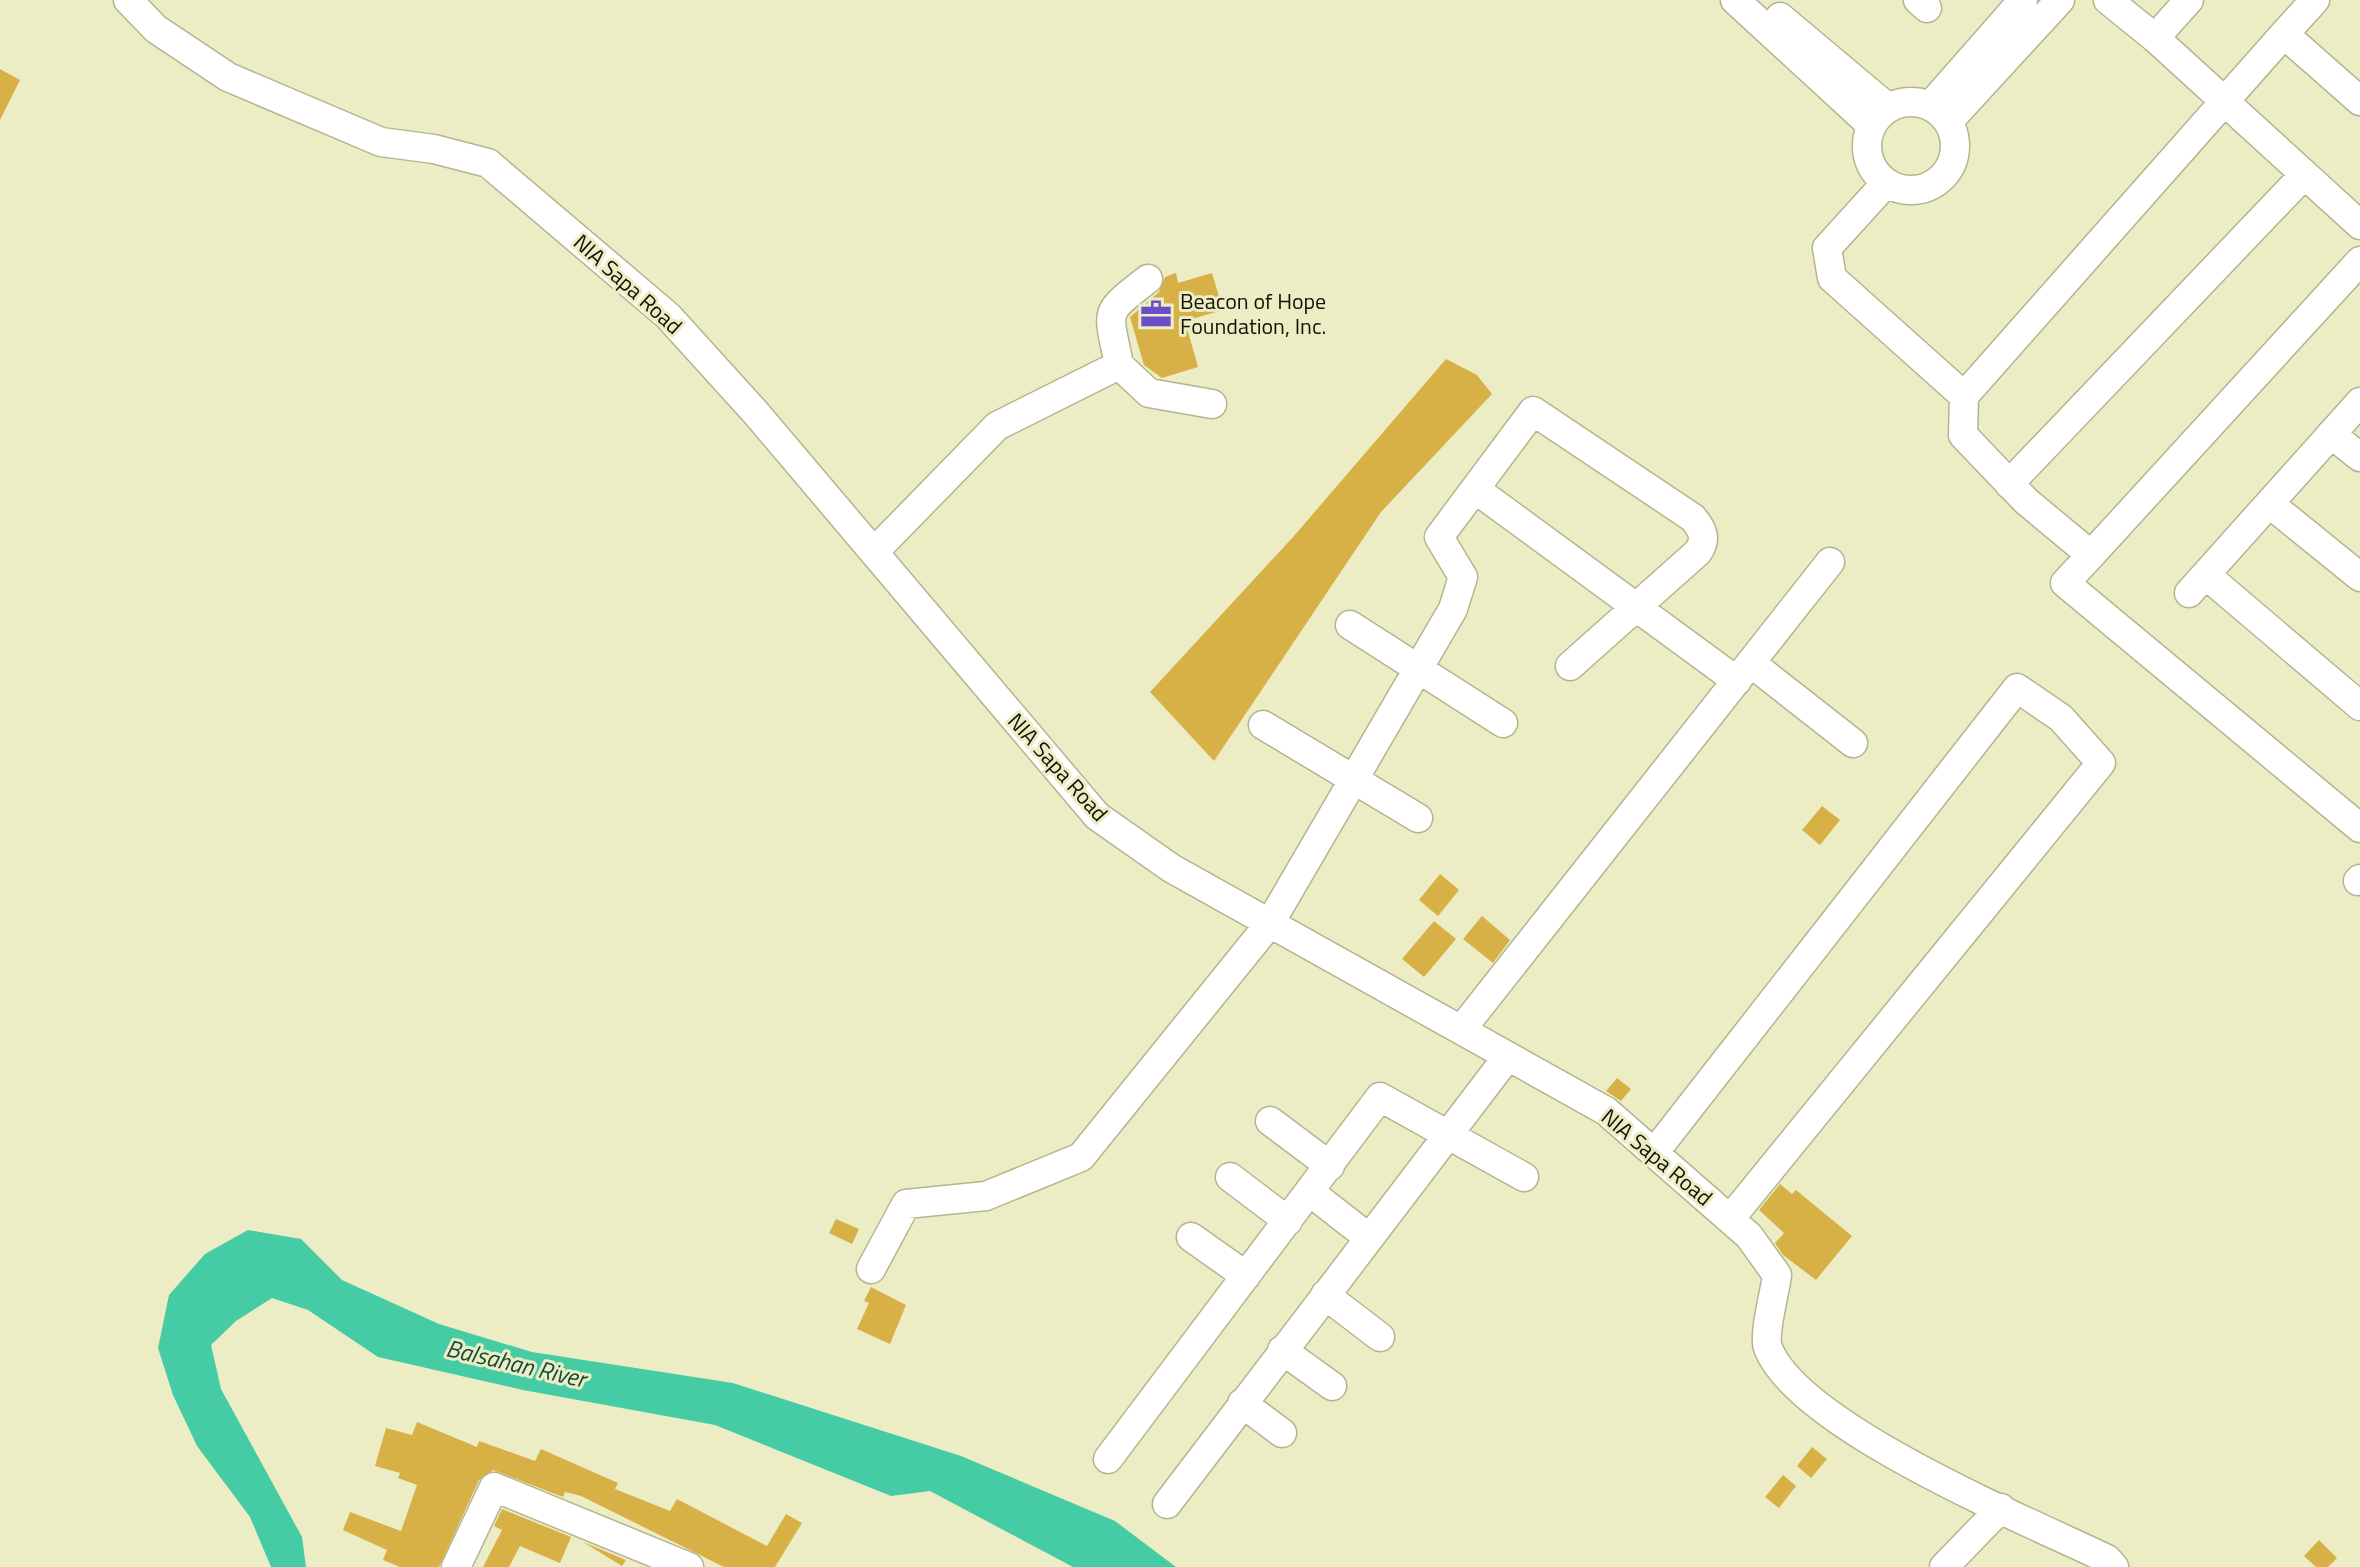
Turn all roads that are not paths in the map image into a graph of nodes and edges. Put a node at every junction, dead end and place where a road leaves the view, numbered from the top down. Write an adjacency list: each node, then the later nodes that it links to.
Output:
1 (128, 0): 29 (street, NIA Sapa Road)
2 (1735, 0): 14 (street)
3 (1760, 0): 14 (street)
4 (2023, 0): 13 (street)
5 (2060, 0): 13 (street)
6 (2108, 0): 10 (street)
7 (2189, 0): 10 (street)
8 (2315, 0): 9 (street)
9 (2284, 34): 11 (street); 12 (street)
10 (2155, 38): 11 (street)
11 (2222, 101): 15 (street); 21 (street)
12 (2360, 101)
13 (1939, 114): 14 (street); 16 (street)
14 (1879, 116): 16 (street)
15 (2304, 175): 17 (street); 26 (street)
16 (1886, 183): 21 (street)
17 (2360, 225)
18 (2360, 261): 30 (street)
19 (1148, 279): 20 (street)
20 (1119, 365): 23 (street); 29 (street)
21 (1964, 396): 26 (street)
22 (2360, 402): 24 (street)
23 (1212, 404)
24 (2331, 434): 25 (street); 28 (street)
25 (2360, 457)
26 (2009, 484): 30 (street)
27 (1475, 489): 33 (street); 33 (street); 36 (street)
28 (2270, 504): 32 (street); 38 (street)
29 (874, 552): 45 (street, NIA Sapa Road)
30 (2091, 555): 44 (street)
31 (1830, 562): 37 (street)
32 (2360, 577)
33 (1635, 608): 35 (street); 37 (street)
34 (1350, 625): 36 (street)
35 (1570, 666)
36 (1418, 667): 39 (street); 42 (street)
37 (1744, 672): 41 (street); 46 (street)
38 (2360, 706)
39 (1503, 723)
40 (1263, 725): 42 (street)
41 (1853, 743)
42 (1353, 781): 43 (street); 45 (street)
43 (1418, 818)
44 (2360, 828)
45 (1270, 923): 46 (street, NIA Sapa Road); 59 (street)
46 (1461, 1030): 47 (street, NIA Sapa Road)
47 (1508, 1056): 49 (street); 50 (street, NIA Sapa Road)
48 (1270, 1121): 51 (street)
49 (1447, 1136): 51 (street); 53 (street); 58 (street)
50 (1654, 1153): 55 (street, NIA Sapa Road); 55 (street)
51 (1330, 1166): 54 (street)
52 (1230, 1177): 56 (street)
53 (1524, 1177)
54 (1310, 1192): 56 (street); 58 (street)
55 (1730, 1219): 69 (street, NIA Sapa Road)
56 (1288, 1221): 60 (street)
57 (1191, 1237): 60 (street)
58 (1369, 1238): 61 (street)
59 (871, 1269)
60 (1246, 1276): 67 (street)
61 (1325, 1295): 62 (street); 63 (street)
62 (1380, 1337)
63 (1282, 1350): 64 (street); 65 (street)
64 (1332, 1386)
65 (1242, 1403): 66 (street); 68 (street)
66 (1282, 1433)
67 (1108, 1459)
68 (1167, 1504)
69 (2001, 1508): 72 (street); 73 (street, NIA Sapa Road)
70 (676, 1564): 71 (street)
71 (456, 1567)
72 (1944, 1567)
73 (2114, 1567)

